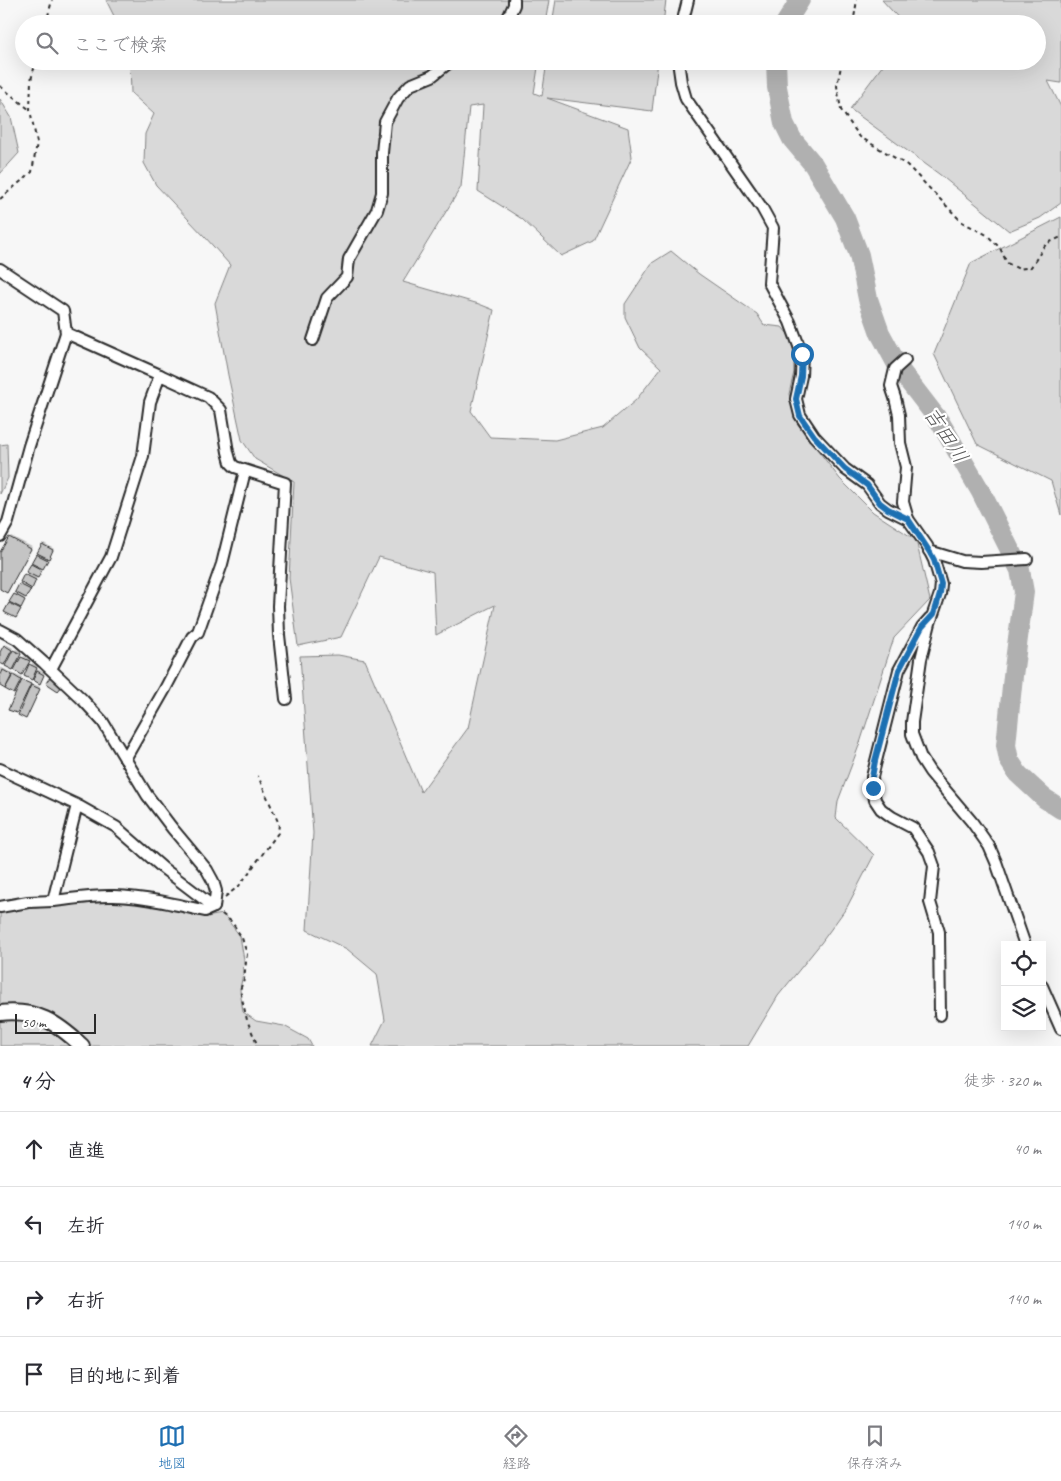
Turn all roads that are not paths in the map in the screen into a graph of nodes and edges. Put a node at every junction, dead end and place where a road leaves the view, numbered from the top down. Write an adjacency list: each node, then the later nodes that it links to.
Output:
1 (514, 0): 3 (street)
2 (688, 0): 4 (street)
3 (509, 15)
4 (684, 15)
5 (440, 70): 9 (street)
6 (679, 70): 13 (street)
7 (0, 269): 8 (street)
8 (66, 333): 11 (street); 14 (street)
9 (313, 340)
10 (905, 360): 13 (street)
11 (160, 375): 12 (street); 19 (street)
12 (245, 470): 20 (street); 21 (street)
13 (908, 519): 15 (street)
14 (0, 536)
15 (929, 551): 16 (street); 17 (street)
16 (1027, 559)
17 (934, 614): 27 (street); 30 (street)
18 (0, 630): 19 (street)
19 (51, 669): 21 (street)
20 (286, 699)
21 (125, 759): 26 (street)
22 (0, 770): 23 (street)
23 (77, 805): 24 (street); 26 (street)
24 (53, 901): 25 (street); 26 (street)
25 (0, 907)
26 (214, 907)
27 (1024, 941)
28 (1046, 995): 31 (street)
29 (0, 1013): 32 (street)
30 (940, 1015)
31 (1061, 1029)
32 (82, 1046)

